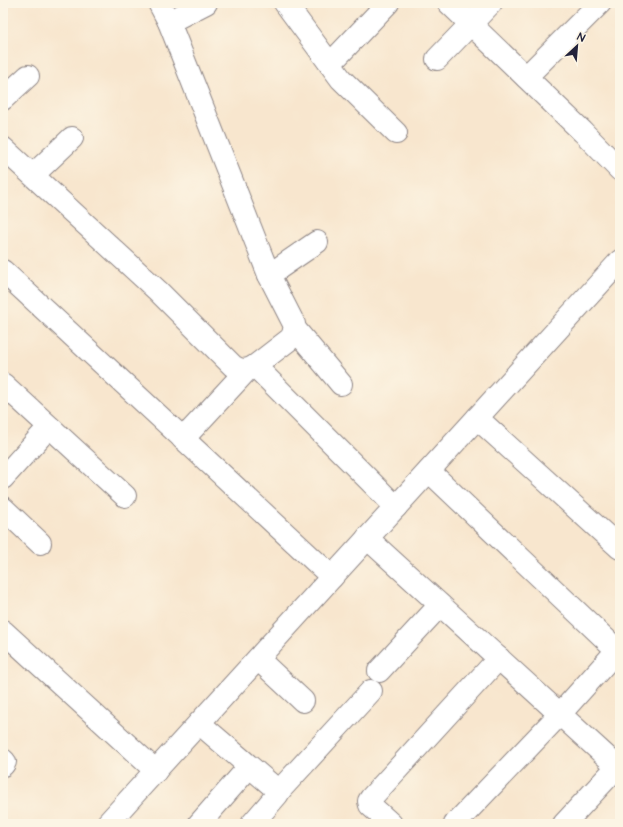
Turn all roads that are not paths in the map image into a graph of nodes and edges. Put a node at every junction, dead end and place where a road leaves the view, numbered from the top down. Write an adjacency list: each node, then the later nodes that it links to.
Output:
1 (159, 3): 8 (street)
2 (206, 3): 8 (street)
3 (285, 3): 11 (street)
4 (388, 3): 11 (street)
5 (449, 3): 9 (street)
6 (491, 3): 9 (street)
7 (600, 3): 13 (street)
8 (169, 22): 23 (street)
9 (471, 24): 10 (street); 13 (street)
10 (437, 59)
11 (330, 64): 15 (street)
12 (28, 76): 14 (street)
13 (526, 77): 18 (street)
14 (3, 99)
15 (396, 133)
16 (72, 138): 19 (street)
17 (3, 148): 19 (street)
18 (620, 170)
19 (32, 175): 25 (street)
20 (318, 242): 23 (street)
21 (620, 261): 28 (street)
22 (3, 272): 30 (street)
23 (269, 275): 24 (street)
24 (295, 329): 25 (street); 27 (street)
25 (251, 368): 30 (street); 34 (street)
26 (3, 384): 29 (street)
27 (341, 384)
28 (478, 418): 31 (street); 38 (street)
29 (49, 427): 32 (street); 33 (street)
30 (183, 439): 39 (street)
31 (429, 471): 34 (street); 42 (street)
32 (3, 478)
33 (125, 496)
34 (396, 507): 36 (street)
35 (3, 508): 37 (street)
36 (368, 538): 39 (street); 40 (street)
37 (40, 543)
38 (620, 548)
39 (332, 577): 44 (street)
40 (440, 605): 43 (street); 45 (street)
41 (3, 631): 54 (street)
42 (618, 654): 48 (street)
43 (499, 658): 48 (street); 59 (street)
44 (258, 659): 47 (street); 49 (street)
45 (379, 671)
46 (371, 691): 55 (street)
47 (303, 701)
48 (560, 714): 53 (street); 60 (street)
49 (199, 723): 52 (street); 54 (street)
50 (3, 760): 51 (street)
51 (3, 765)
52 (249, 767): 55 (street); 57 (street)
53 (619, 768): 61 (street)
54 (156, 771): 56 (street)
55 (280, 790): 58 (street)
56 (107, 824)
57 (199, 824)
58 (252, 824)
59 (391, 824)
60 (455, 824)
61 (564, 824)

